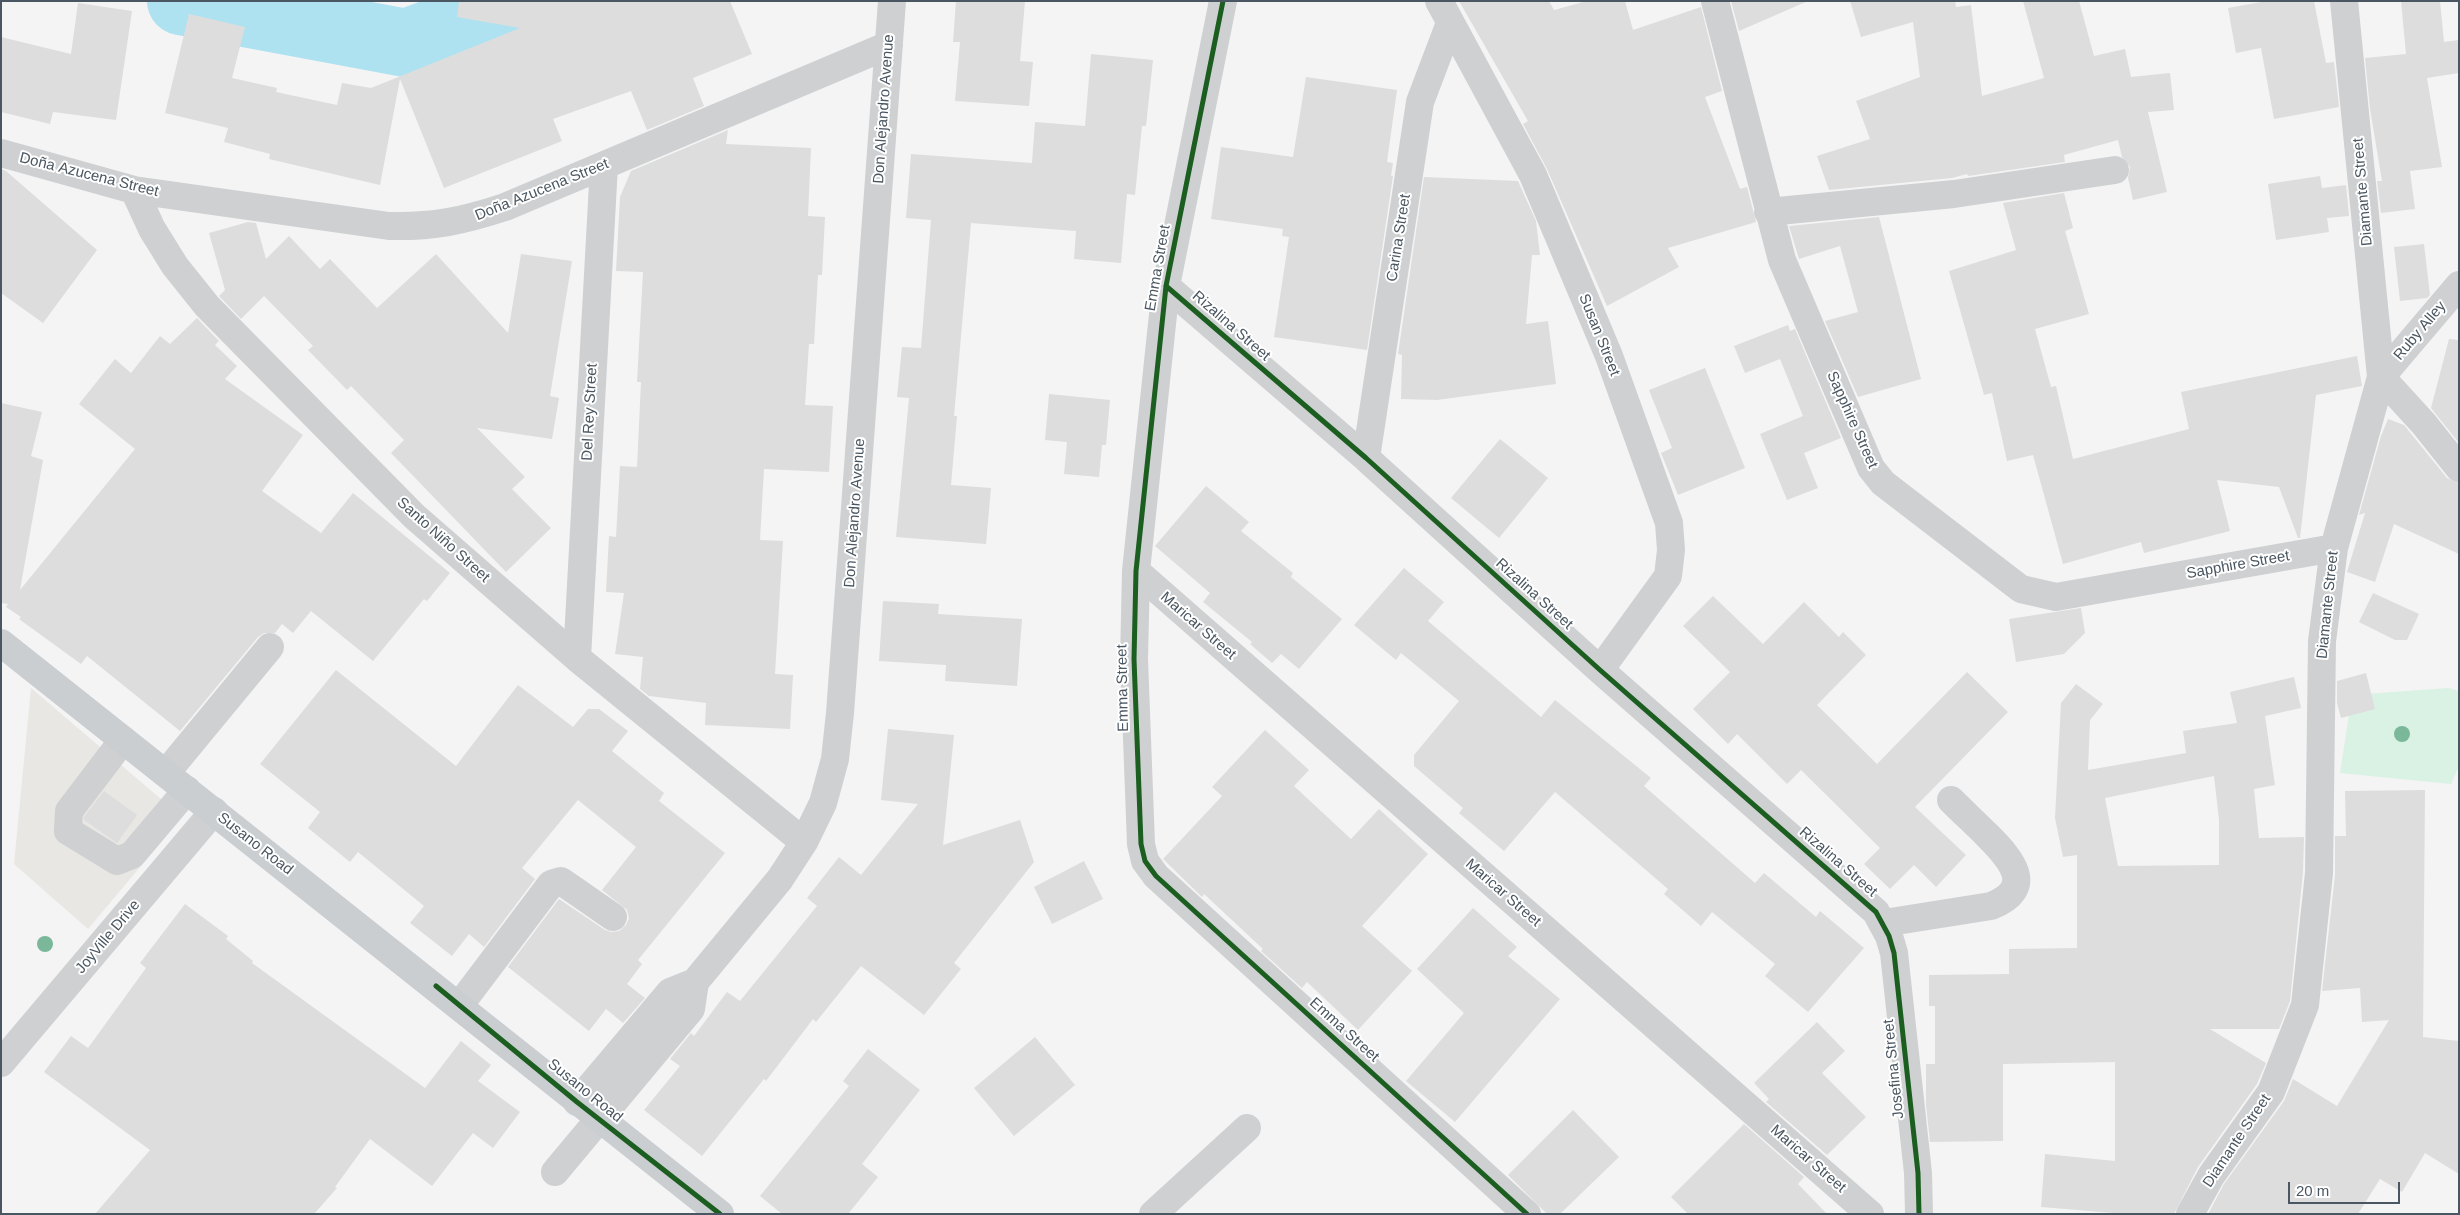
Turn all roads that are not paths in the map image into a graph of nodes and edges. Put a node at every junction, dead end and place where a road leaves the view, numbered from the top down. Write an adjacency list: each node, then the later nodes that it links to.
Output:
1 (892, 1): 6 (street, Don Alejandro Avenue)
2 (1223, 1): 13 (street, Emma Street)
3 (1715, 1): 11 (street, Sapphire Street)
4 (2344, 1): 14 (street, Diamante Street)
5 (1445, 12): 15 (street, Carina Street); 22 (street, Susan Street)
6 (888, 45): 8 (street, Doña Azucena Street); 27 (street, Don Alejandro Avenue)
7 (1, 153): 10 (street, Doña Azucena Street)
8 (604, 165): 10 (street, Doña Azucena Street); 21 (street, Del Rey Street)
9 (2115, 170): 11 (street)
10 (134, 190): 21 (street, Santo Niño Street)
11 (1768, 212): 17 (street, Sapphire Street)
12 (2459, 285): 14 (street, Ruby Alley)
13 (1166, 286): 15 (street, Rizalina Street); 18 (street, Emma Street)
14 (2381, 377): 16 (street); 17 (street, Diamante Street)
15 (1366, 458): 22 (street, Rizalina Street)
16 (2459, 468)
17 (2334, 548): 42 (street, Diamante Street)
18 (1136, 571): 39 (street, Emma Street); 40 (street, Maricar Street)
19 (1, 643): 23 (main road, Susano Road)
20 (270, 647): 24 (street)
21 (576, 658): 27 (street, Santo Niño Street)
22 (1600, 670): 29 (street, Rizalina Street)
23 (123, 740): 24 (main road, Susano Road); 24 (street)
24 (177, 782): 26 (main road, Susano Road)
25 (1952, 800): 29 (street)
26 (214, 811): 31 (main road, Susano Road); 32 (street, JoyVille Drive)
27 (804, 842): 30 (street, Don Alejandro Avenue)
28 (613, 917): 31 (street)
29 (1884, 923): 41 (street, Josefina Street)
30 (695, 982): 33 (street, Don Alejandro Avenue); 34 (street)
31 (459, 1006): 33 (main road, Susano Road)
32 (1, 1063)
33 (577, 1102): 34 (main road, Susano Road)
34 (601, 1120): 36 (street); 37 (main road, Susano Road)
35 (1247, 1128): 38 (street)
36 (555, 1172)
37 (720, 1214)
38 (1153, 1214)
39 (1527, 1214)
40 (1870, 1214)
41 (1919, 1214)
42 (2190, 1214)

